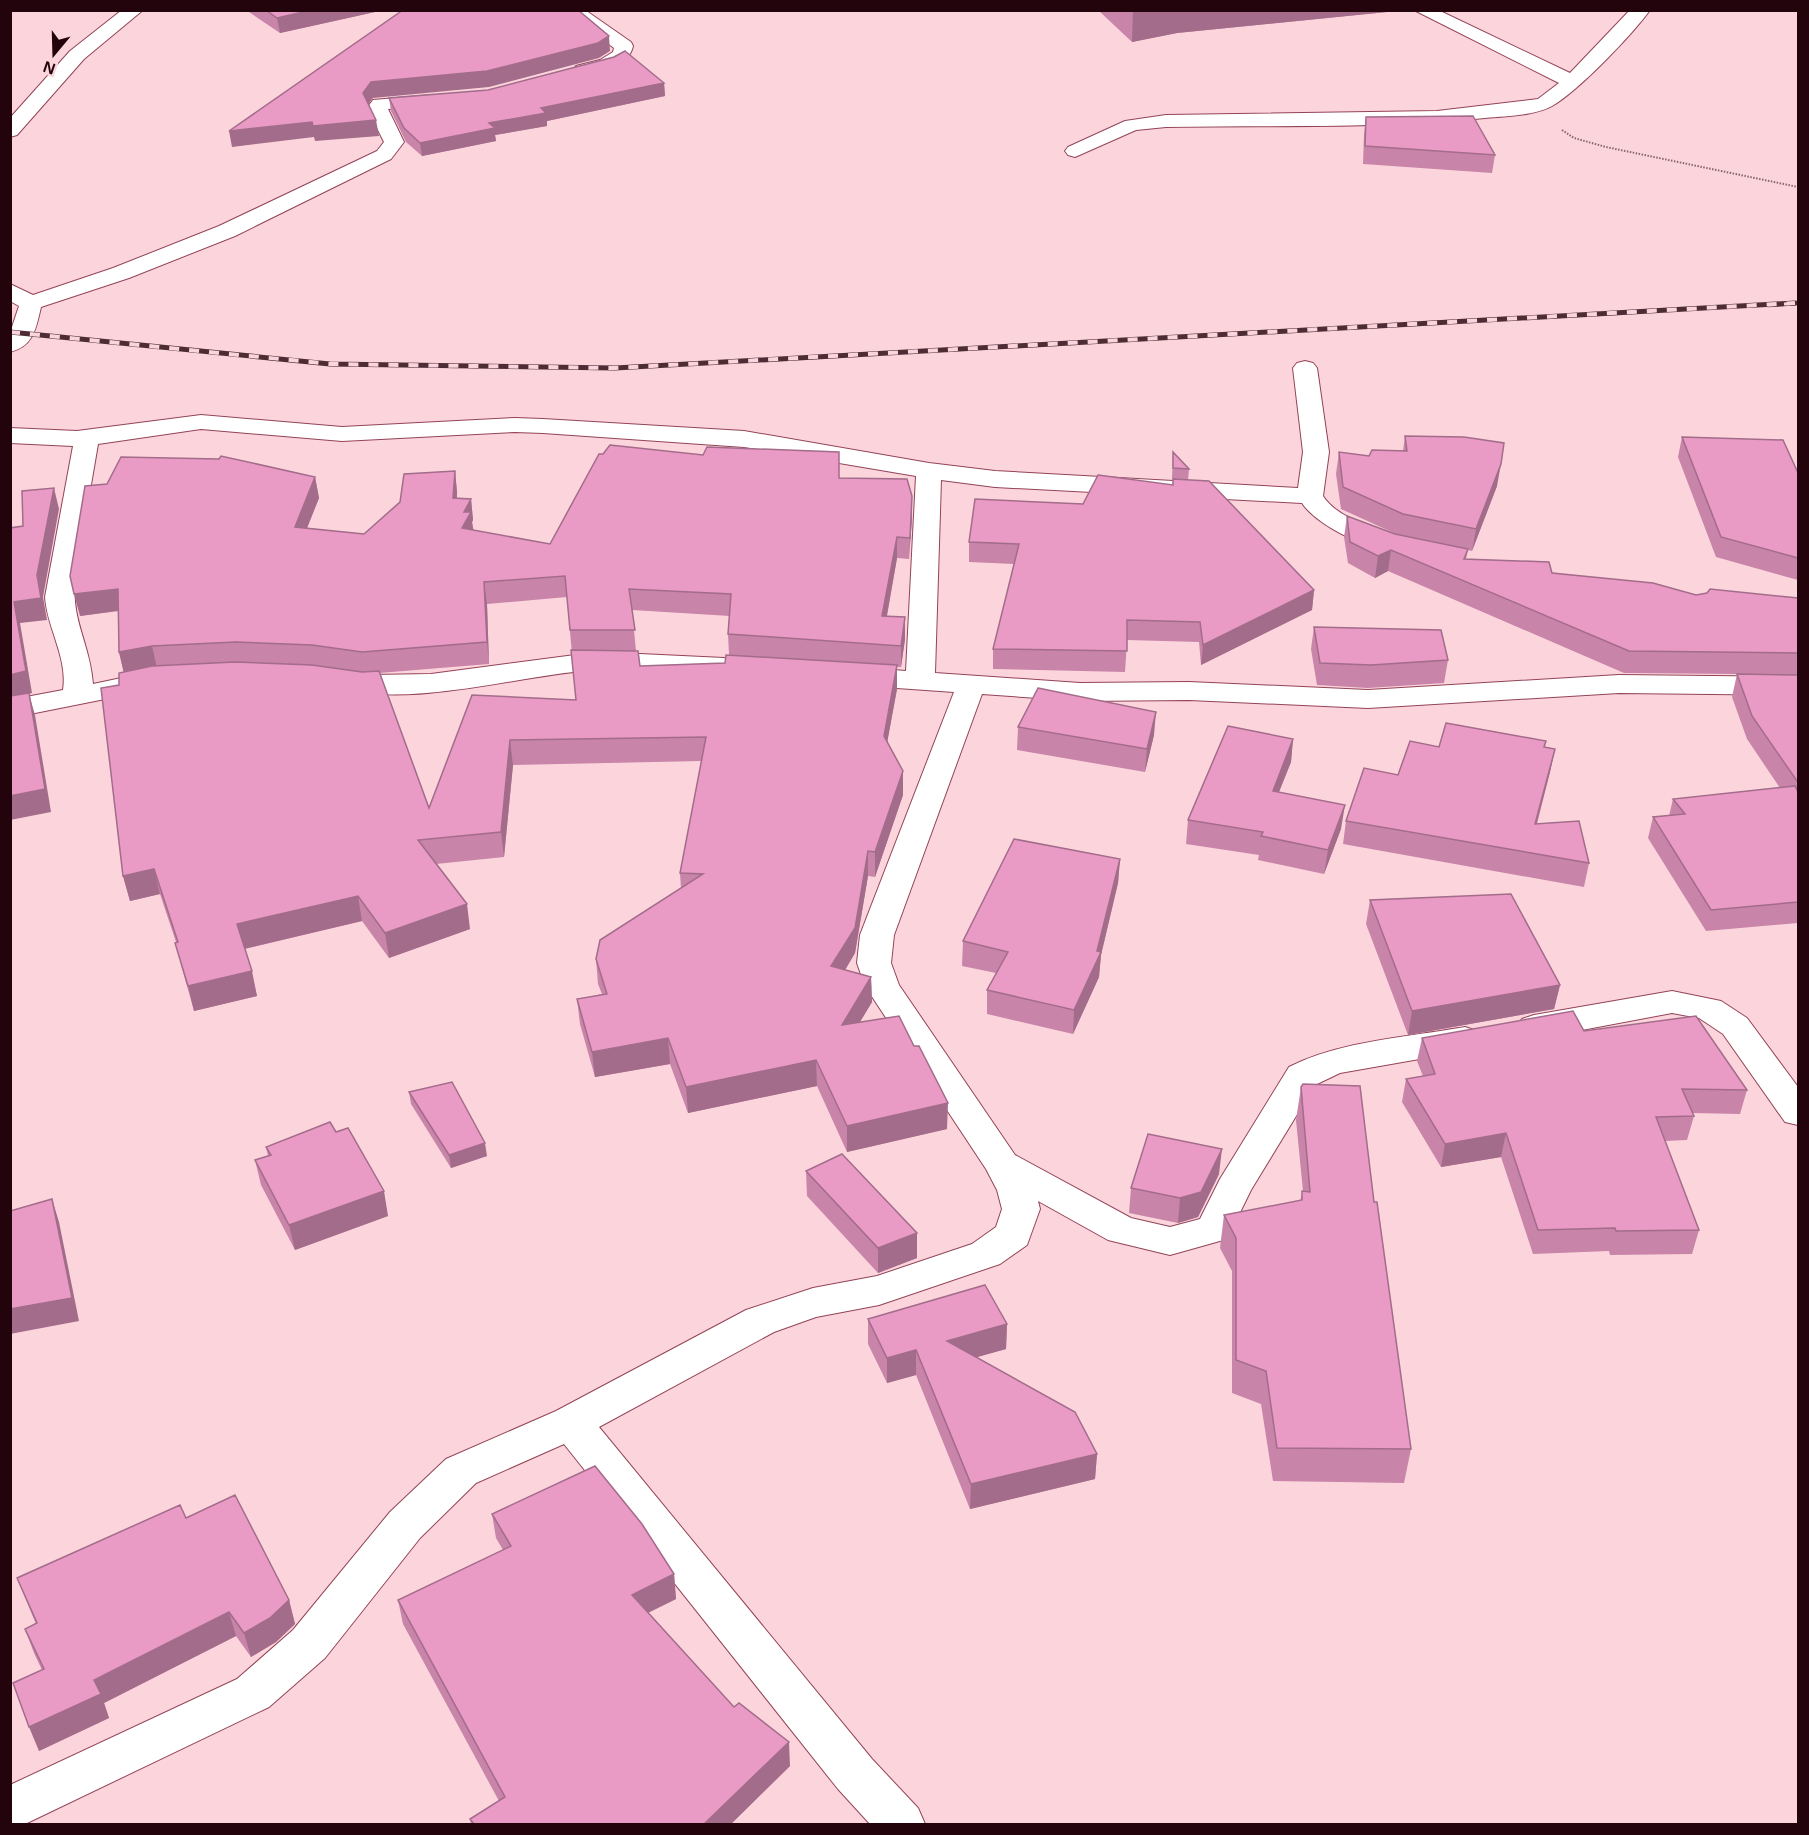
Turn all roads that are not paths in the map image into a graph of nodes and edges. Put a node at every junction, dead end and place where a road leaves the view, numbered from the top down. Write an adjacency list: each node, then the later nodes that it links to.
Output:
1 (134, 10): 8 (street)
2 (572, 10): 5 (street)
3 (1423, 10): 6 (street)
4 (1641, 10): 6 (street)
5 (564, 75)
6 (1572, 82): 9 (street)
7 (455, 98): 11 (street)
8 (10, 130)
9 (1075, 151)
10 (10, 291): 11 (street)
11 (31, 303): 12 (street)
12 (10, 345)
13 (1305, 368): 17 (street)
14 (10, 435): 15 (street)
15 (86, 438): 16 (street); 26 (street)
16 (929, 471): 17 (street); 23 (street)
17 (1311, 496): 18 (street)
18 (1412, 551)
19 (746, 668): 21 (street)
20 (826, 674): 23 (street)
21 (316, 678)
22 (169, 679): 26 (street)
23 (920, 681): 24 (street)
24 (971, 684): 25 (street); 29 (street)
25 (1798, 686)
26 (77, 696): 27 (street)
27 (10, 709)
28 (1798, 1113): 29 (street)
29 (1002, 1164): 30 (street)
30 (571, 1423): 31 (street); 32 (street)
31 (10, 1808)
32 (901, 1824)

